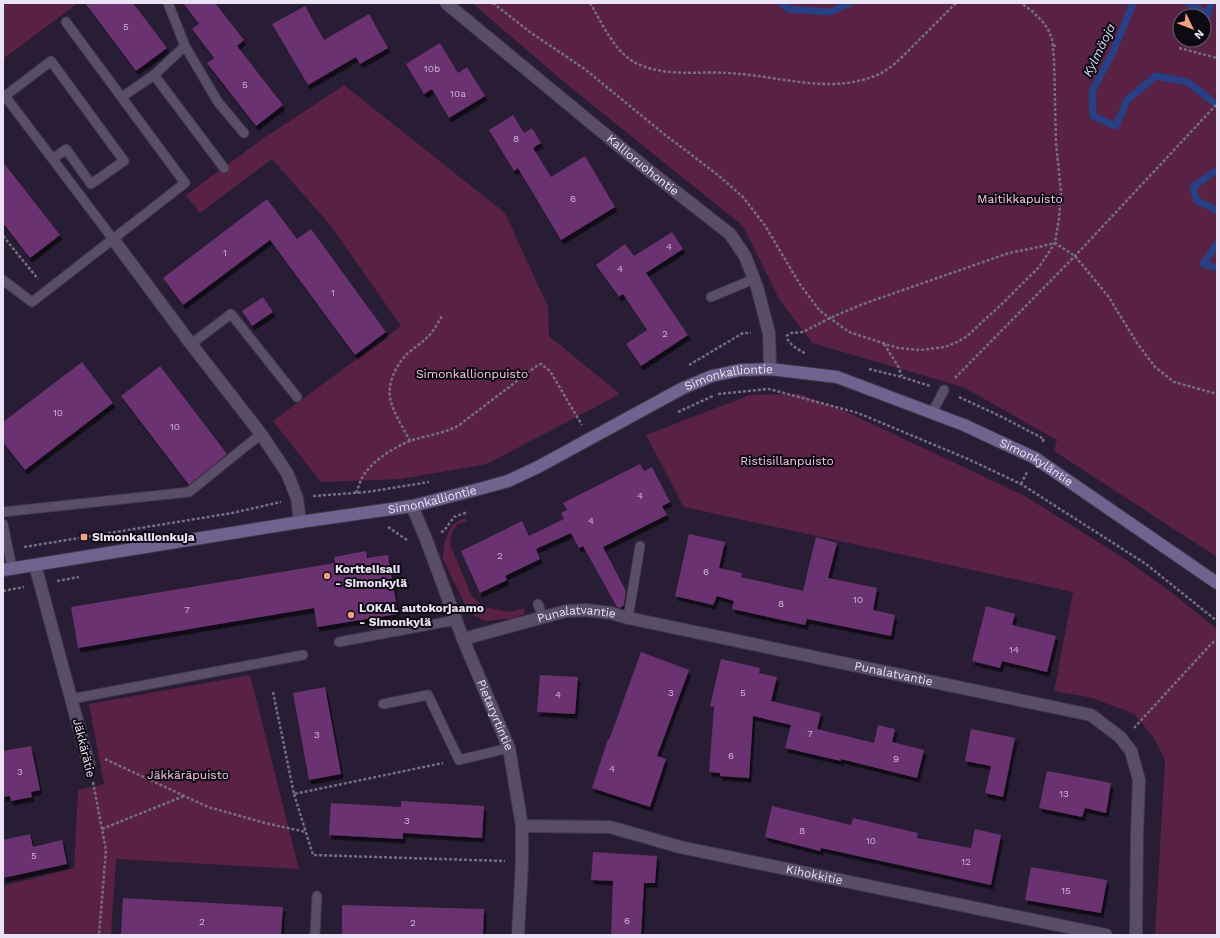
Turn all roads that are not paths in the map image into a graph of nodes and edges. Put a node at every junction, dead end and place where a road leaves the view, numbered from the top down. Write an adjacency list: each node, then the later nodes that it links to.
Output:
1 (168, 3): 4 (lane)
2 (446, 3): 11 (street, Kallioruohontie)
3 (66, 22): 6 (lane)
4 (185, 46): 5 (lane); 7 (lane)
5 (154, 75): 6 (lane); 9 (lane)
6 (122, 97): 10 (lane)
7 (244, 133)
8 (53, 159): 8 (lane); 10 (lane)
9 (224, 168)
10 (113, 239): 12 (lane); 14 (street)
11 (754, 279): 13 (lane); 15 (street, Kallioruohontie)
12 (3, 280)
13 (711, 297)
14 (191, 344): 18 (lane); 20 (street)
15 (770, 369): 16 (main road, Simonkalliontie); 21 (main road, Simonkalliontie)
16 (837, 377): 19 (main road, Simonkyläntie)
17 (944, 390): 19 (lane)
18 (297, 397)
19 (932, 413): 28 (main road, Simonkyläntie)
20 (261, 434): 22 (lane); 23 (street)
21 (412, 506): 23 (main road, Simonkalliontie); 32 (street, Pietaryrtintie)
22 (3, 512)
23 (300, 522): 26 (main road, Simonkalliontie)
24 (3, 524): 27 (lane)
25 (640, 546): 31 (lane)
26 (35, 565): 27 (main road, Simonkalliontie); 36 (street, Jäkkärätie)
27 (7, 569)
28 (1217, 583)
29 (538, 604): 30 (lane)
30 (543, 618): 31 (street, Punalatvantie); 33 (street, Punalatvantie)
31 (628, 618): 45 (street, Punalatvantie)
32 (456, 620): 33 (street, Pietaryrtintie); 34 (lane)
33 (463, 639): 38 (street, Pietaryrtintie)
34 (339, 642)
35 (302, 655): 36 (lane)
36 (71, 699): 39 (street, Jäkkärätie)
37 (383, 704): 38 (lane)
38 (508, 748): 40 (street, Pietaryrtintie)
39 (90, 765)
40 (522, 826): 43 (street, Pietaryrtintie); 44 (street, Kihokkitie)
41 (317, 896): 42 (lane)
42 (315, 935)
43 (518, 935)
44 (1106, 935)
45 (1136, 935)

